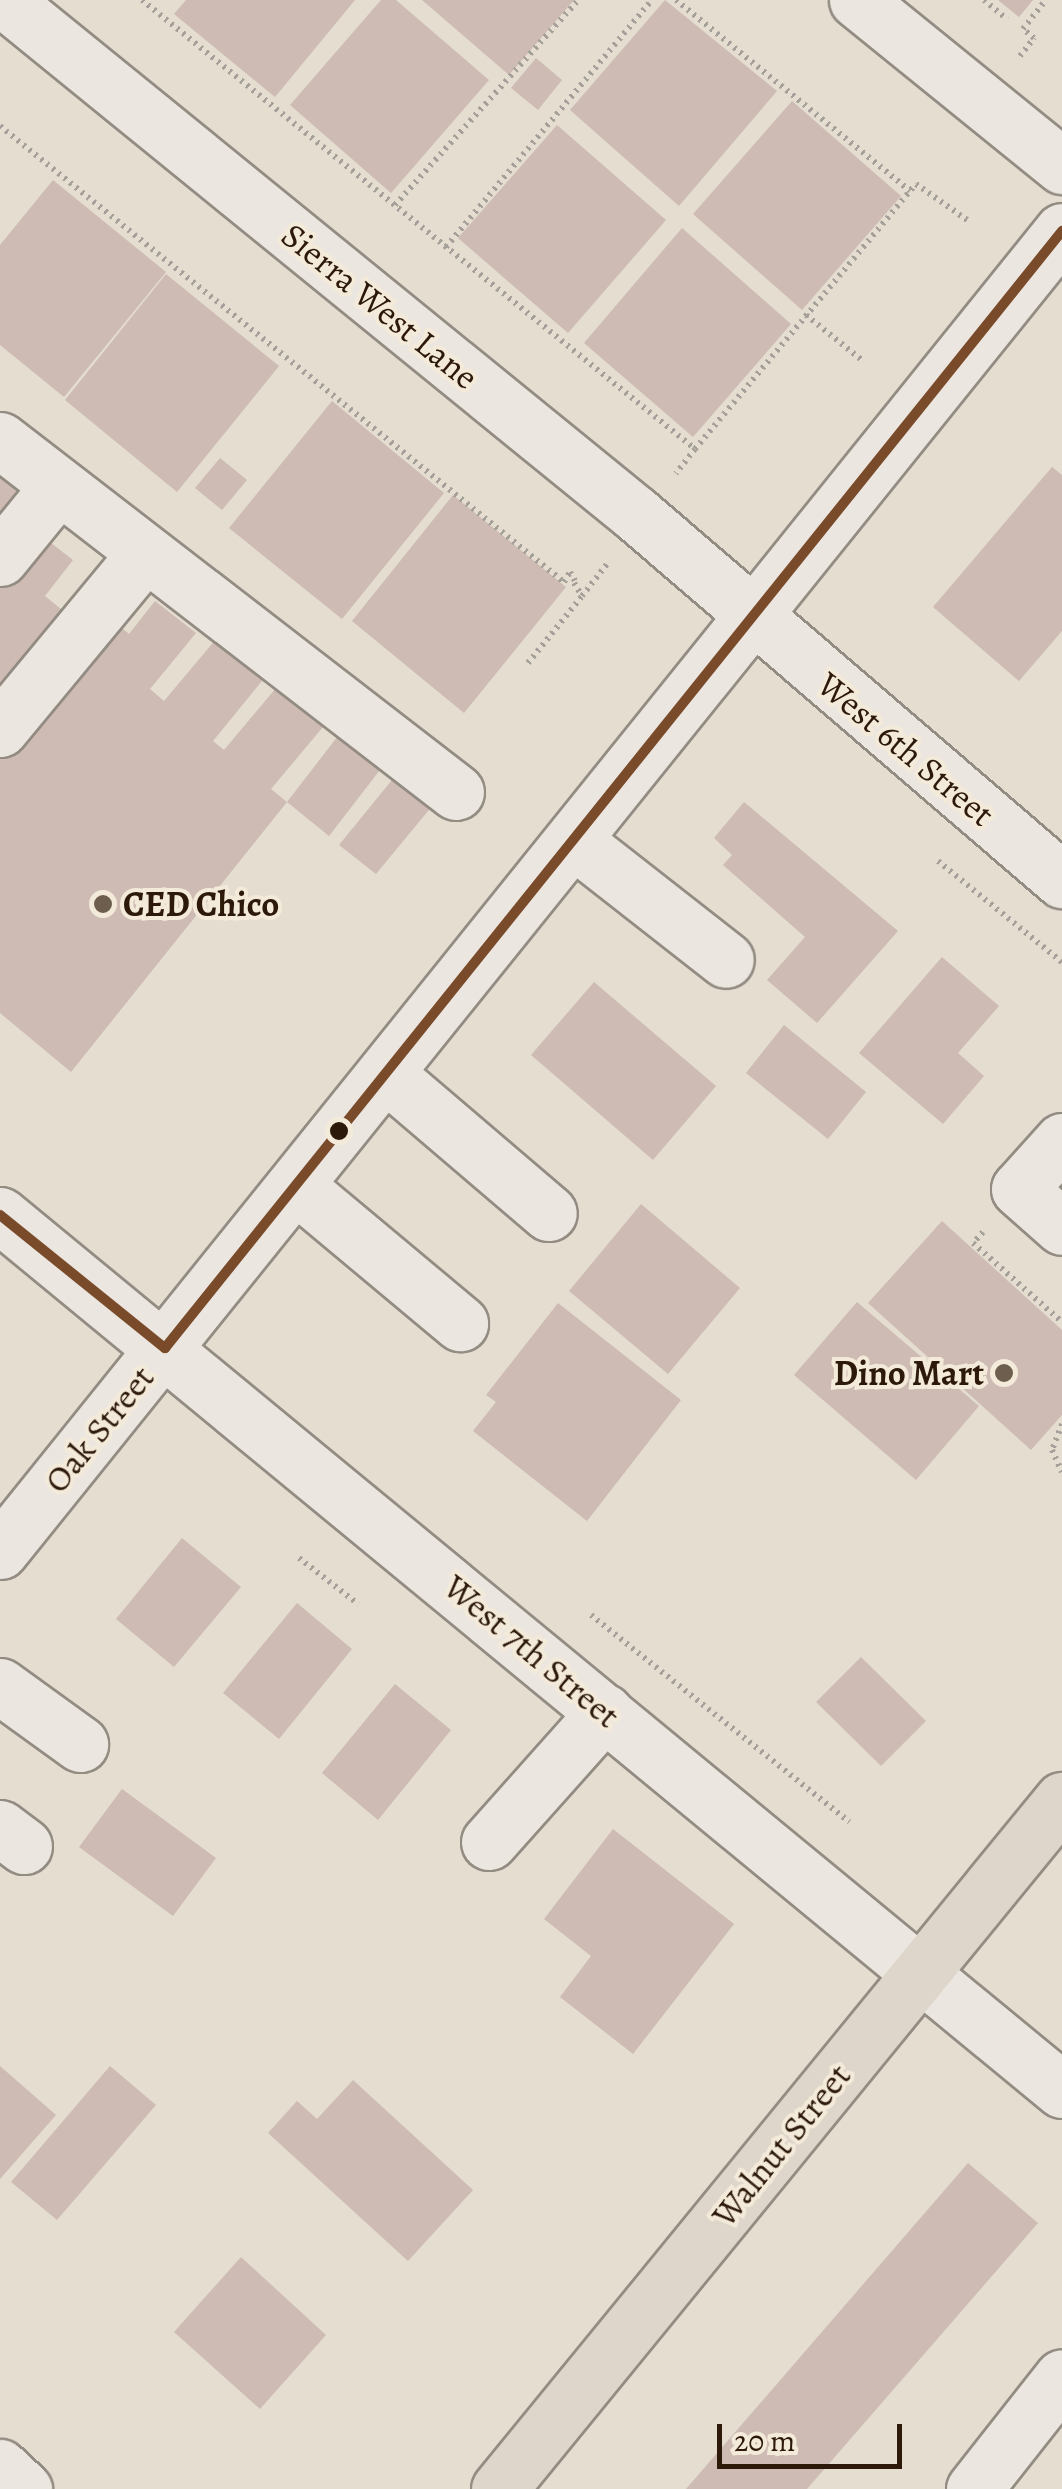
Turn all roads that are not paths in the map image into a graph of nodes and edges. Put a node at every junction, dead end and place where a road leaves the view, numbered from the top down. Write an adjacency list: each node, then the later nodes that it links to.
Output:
1 (4, 0): 9 (street, Sierra West Lane)
2 (857, 0): 3 (street)
3 (1062, 166)
4 (1062, 231): 9 (street, Oak Street)
5 (0, 440): 6 (street)
6 (58, 486): 7 (street); 8 (street)
7 (145, 554): 10 (street); 11 (street)
8 (0, 558)
9 (751, 618): 12 (street, Oak Street); 13 (street, West 6th Street)
10 (0, 730)
11 (456, 792)
12 (573, 840): 14 (street); 15 (street, Oak Street)
13 (1062, 880)
14 (726, 960)
15 (386, 1074): 17 (street, Oak Street); 18 (street)
16 (1062, 1141): 20 (street)
17 (296, 1186): 21 (street); 22 (street, Oak Street)
18 (550, 1213)
19 (0, 1216): 22 (street, West 7th Street)
20 (1062, 1227)
21 (460, 1323)
22 (165, 1348): 23 (street, Oak Street); 25 (street, West 7th Street)
23 (0, 1551)
24 (0, 1686): 26 (street)
25 (605, 1712): 28 (street); 29 (street, West 7th Street)
26 (80, 1744)
27 (1062, 1800): 29 (main road, Walnut Street)
28 (489, 1842)
29 (918, 1976): 30 (street, West 7th Street); 34 (main road, Walnut Street)
30 (1062, 2090)
31 (1062, 2377): 35 (street)
32 (0, 2468): 33 (street)
33 (24, 2489)
34 (500, 2489)
35 (974, 2489)

